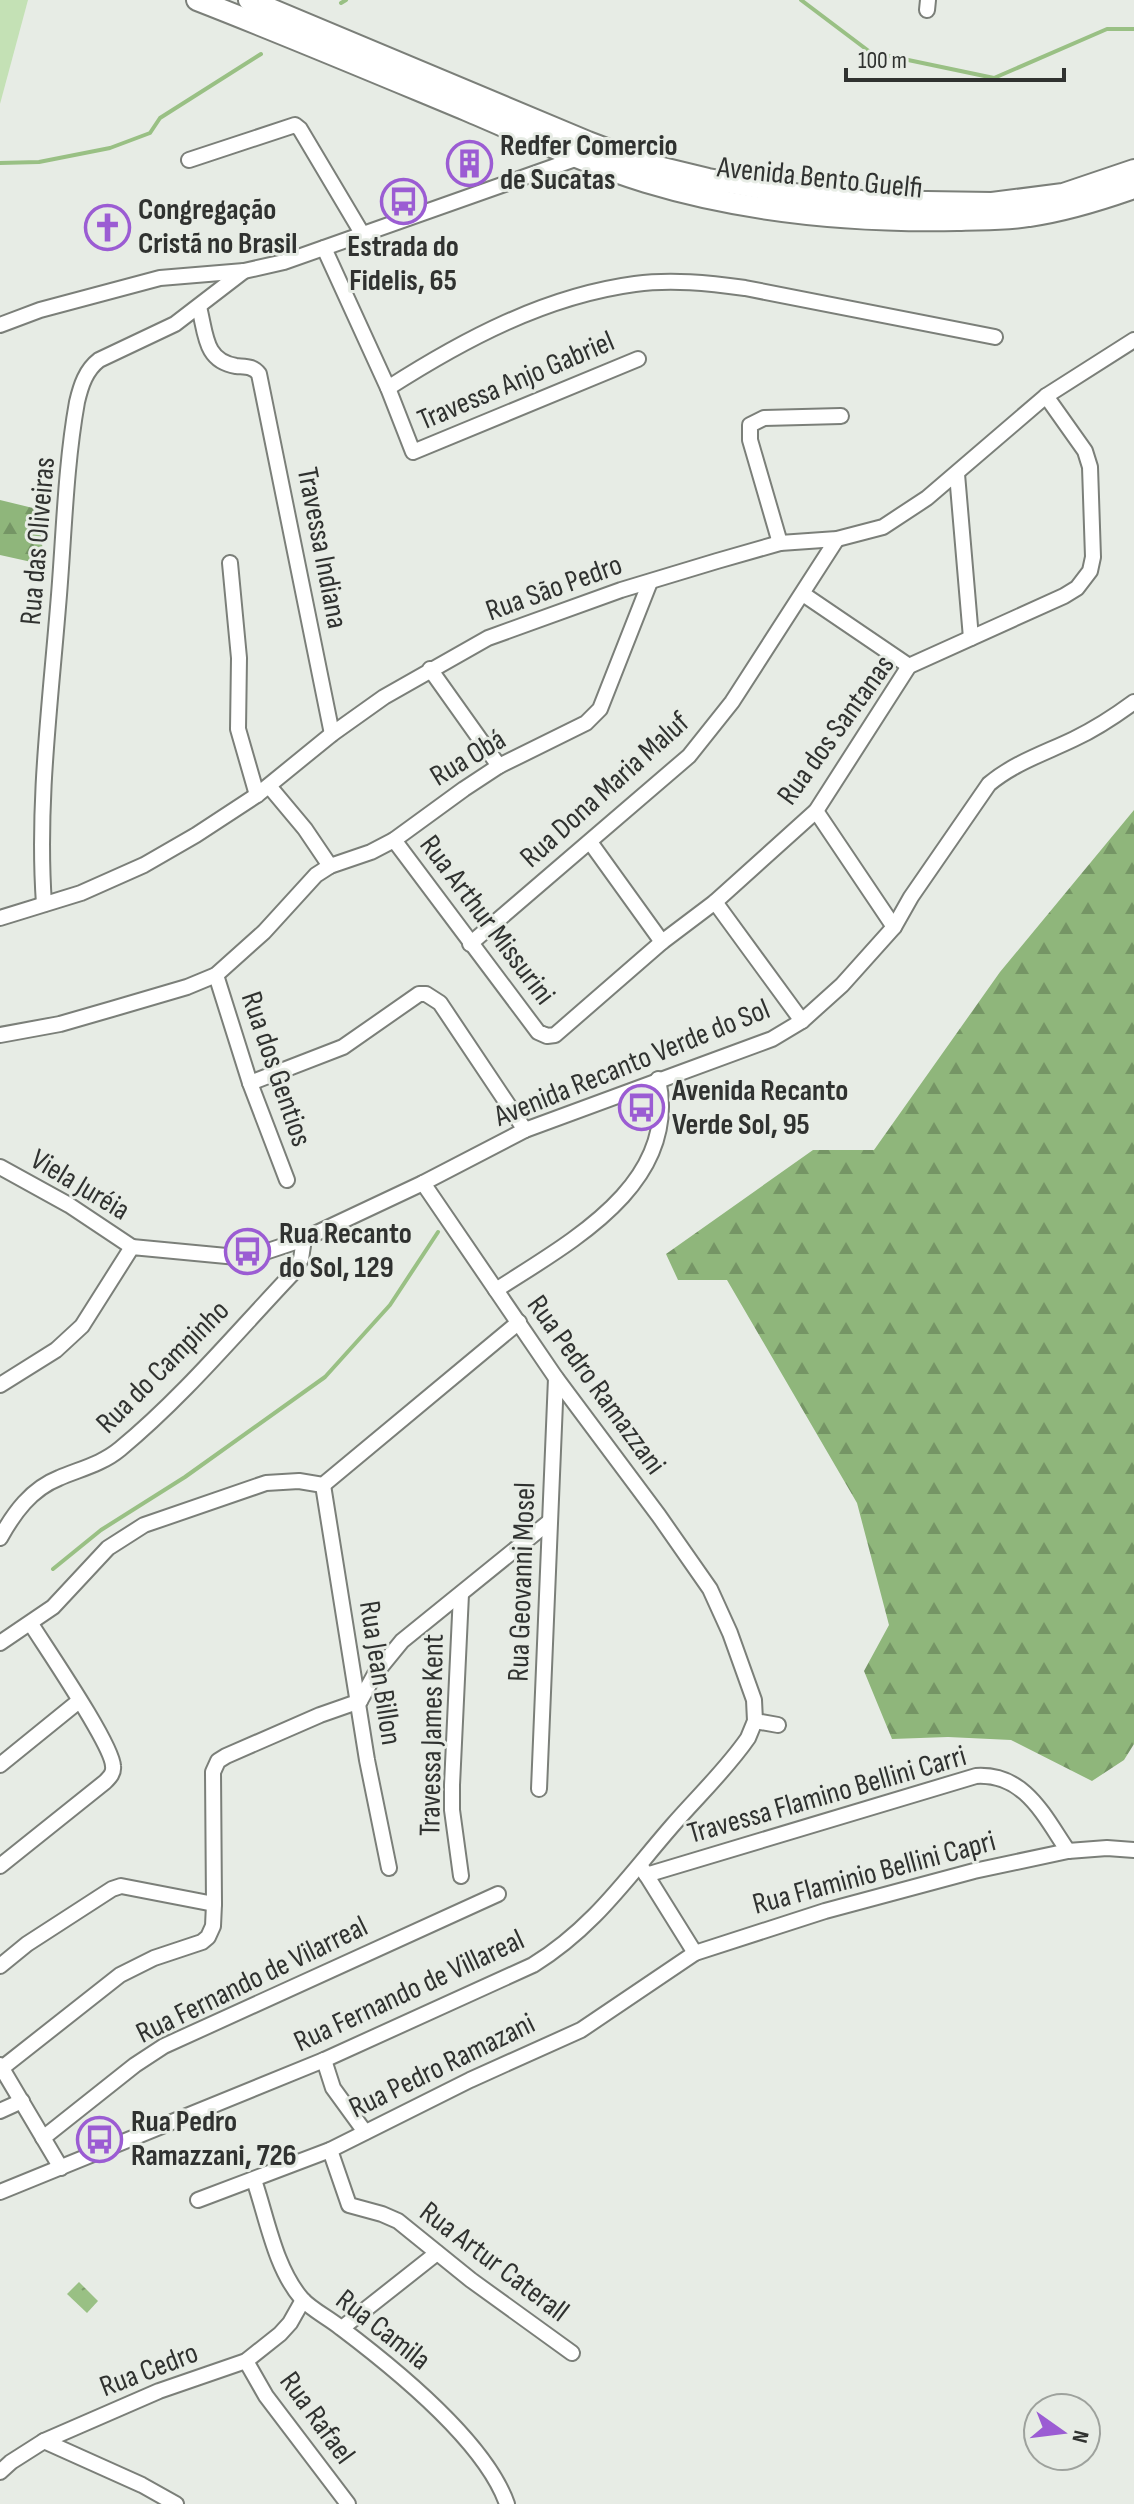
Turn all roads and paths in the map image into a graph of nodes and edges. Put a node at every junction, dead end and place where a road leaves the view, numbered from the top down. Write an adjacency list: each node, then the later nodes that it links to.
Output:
1 (197, 0): 3 (main road, Avenida Bento Guelfi)
2 (249, 0): 3 (main road, Avenida Bento Guelfi)
3 (340, 47): 4 (main road, Avenida Bento Guelfi)
4 (584, 150): 6 (main road, Avenida Bento Guelfi); 7 (main road, Avenida Bento Guelfi); 8 (street)
5 (189, 160): 8 (street)
6 (1134, 170)
7 (1134, 188)
8 (363, 235): 9 (street)
9 (324, 248): 10 (street); 16 (street)
10 (244, 271): 11 (street, Rua das Oliveiras); 12 (street)
11 (199, 307): 29 (street, Travessa Indiana); 37 (street, Rua das Oliveiras)
12 (0, 325)
13 (995, 337): 16 (street)
14 (1134, 340): 17 (street, Rua São Pedro)
15 (638, 359): 16 (street, Travessa Anjo Gabriel)
16 (388, 388)
17 (1046, 396): 19 (street, Rua São Pedro); 25 (street, Rua dos Santanas)
18 (841, 416): 21 (street)
19 (957, 474): 20 (street, Rua São Pedro); 25 (street)
20 (837, 539): 21 (street, Rua São Pedro); 24 (street, Rua Dona Maria Maluf)
21 (780, 543): 23 (street, Rua São Pedro)
22 (230, 563): 31 (street)
23 (650, 582): 27 (street, Rua São Pedro); 30 (street, Rua Obá)
24 (803, 594): 26 (street); 34 (street, Rua Dona Maria Maluf)
25 (971, 638): 26 (street, Rua dos Santanas)
26 (909, 666): 32 (street, Rua dos Santanas)
27 (430, 669): 29 (street, Rua São Pedro); 30 (street)
28 (1134, 702): 39 (street, Avenida Recanto Verde do Sol)
29 (332, 734): 31 (street, Rua São Pedro)
30 (499, 766): 33 (street, Rua Obá)
31 (263, 791): 35 (street); 37 (street, Rua São Pedro)
32 (816, 811): 36 (street, Rua dos Santanas); 39 (street)
33 (394, 840): 35 (street, Rua Obá); 41 (street, Rua Arthur Missurini)
34 (590, 842): 40 (street); 41 (street, Rua Dona Maria Maluf)
35 (330, 866): 42 (street)
36 (715, 902): 40 (street, Rua dos Santanas); 43 (street)
37 (44, 904): 38 (street, Rua São Pedro)
38 (0, 918)
39 (894, 927): 43 (street, Avenida Recanto Verde do Sol)
40 (662, 942): 44 (street, Rua dos Santanas)
41 (470, 944): 44 (street, Rua Arthur Missurini)
42 (216, 975): 45 (street); 47 (street, Rua dos Gentios)
43 (802, 1021): 46 (street, Avenida Recanto Verde do Sol)
44 (538, 1032)
45 (0, 1035)
46 (658, 1079): 48 (street, Avenida Recanto Verde do Sol); 54 (street, Rua Pedro Ramazzani)
47 (250, 1083): 48 (street); 50 (street, Rua dos Gentios)
48 (525, 1130): 51 (street, Avenida Recanto Verde do Sol)
49 (0, 1167): 53 (street, Viela Juréia)
50 (287, 1180)
51 (423, 1183): 52 (street, Avenida Recanto Verde do Sol); 54 (street)
52 (304, 1239): 53 (street, Avenida Recanto Verde do Sol); 60 (street, Rua do Campinho)
53 (132, 1247): 57 (street)
54 (496, 1290): 55 (street, Rua Pedro Ramazzani)
55 (519, 1322): 56 (street, Rua Pedro Ramazzani); 58 (street)
56 (556, 1378): 59 (street, Rua Geovanni Mosel); 66 (street, Rua Pedro Ramazzani)
57 (0, 1385)
58 (323, 1485): 62 (street); 65 (street, Rua Jean Billon)
59 (549, 1522): 61 (street); 69 (street, Rua Geovanni Mosel)
60 (0, 1538)
61 (461, 1594): 65 (street); 75 (street, Travessa James Kent)
62 (31, 1624): 63 (street); 64 (street)
63 (0, 1643)
64 (79, 1701): 68 (street); 72 (street)
65 (360, 1701): 73 (street, Rua Jean Billon); 77 (street)
66 (755, 1721): 67 (street); 74 (street, Rua Fernando de Villareal)
67 (778, 1725)
68 (0, 1765)
69 (539, 1789)
70 (1134, 1850): 71 (street)
71 (1068, 1851): 74 (street, Travessa Flamino Bellini Carri); 78 (street, Rua Flaminio Bellini Capri)
72 (0, 1866)
73 (389, 1868)
74 (643, 1871): 78 (street); 80 (street, Rua Fernando de Villareal)
75 (461, 1876)
76 (498, 1894): 85 (street, Rua Fernando de Vilarreal)
77 (214, 1904): 79 (street); 81 (street)
78 (695, 1953): 84 (street, Rua Pedro Ramazani)
79 (0, 1966)
80 (324, 2060): 84 (street); 87 (street, Rua Fernando de Villareal)
81 (1, 2067): 82 (street)
82 (22, 2101): 83 (street); 85 (street)
83 (0, 2111)
84 (365, 2132): 86 (street, Rua Pedro Ramazani)
85 (43, 2138): 87 (street)
86 (330, 2150): 88 (street, Rua Pedro Ramazani); 91 (street, Rua Artur Caterall)
87 (61, 2168): 89 (street, Rua Fernando de Villareal)
88 (254, 2180): 90 (street, Rua Pedro Ramazani); 92 (street, Rua Camila)
89 (0, 2192)
90 (198, 2200)
91 (437, 2253): 93 (street); 94 (street, Rua Artur Caterall)
92 (303, 2300): 93 (street, Rua Camila); 95 (street, Rua Cedro)
93 (342, 2328): 100 (street, Rua Camila)
94 (572, 2353)
95 (246, 2361): 96 (street, Rua Cedro); 99 (street, Rua Rafael)
96 (44, 2441): 97 (street, Rua Cedro); 98 (street)
97 (0, 2472)
98 (176, 2504)
99 (348, 2504)
100 (507, 2504)

